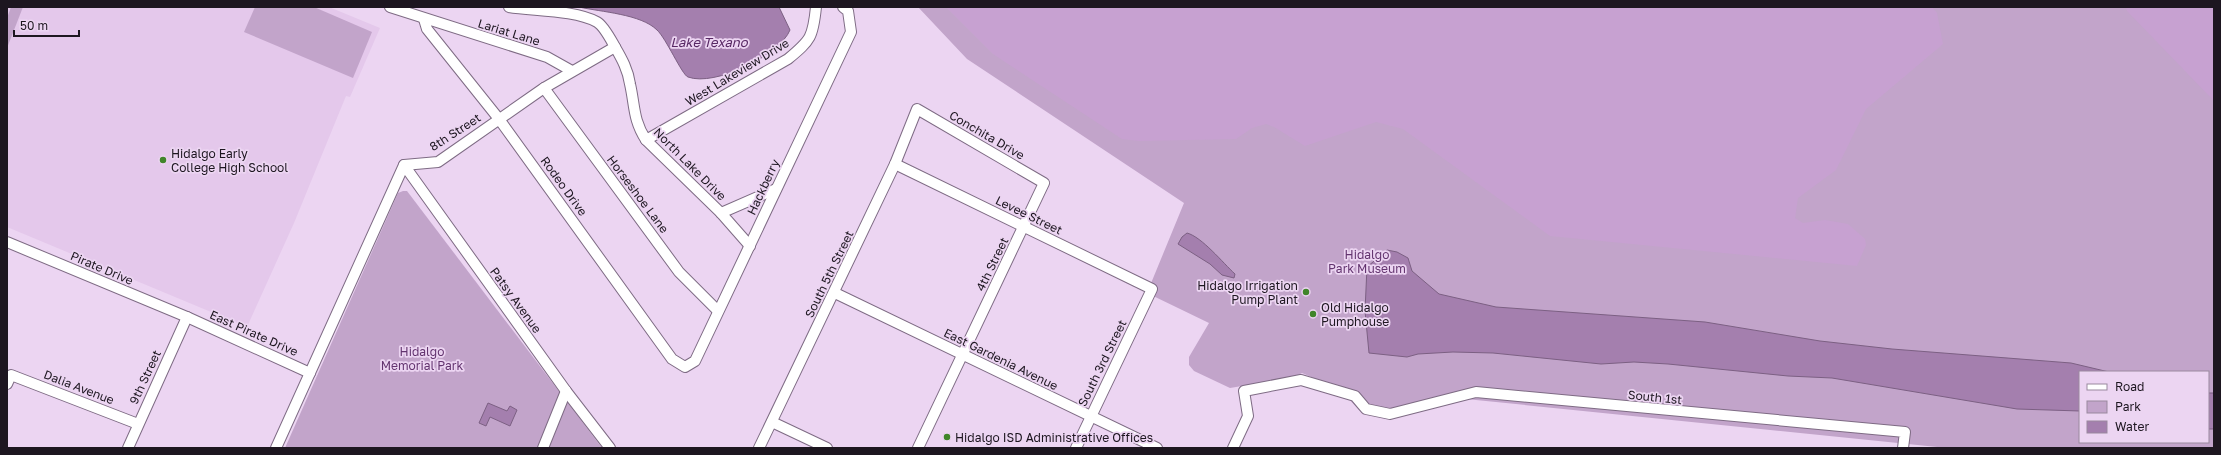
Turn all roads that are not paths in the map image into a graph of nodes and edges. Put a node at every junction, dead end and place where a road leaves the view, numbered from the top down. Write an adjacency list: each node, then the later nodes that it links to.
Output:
1 (390, 7): 5 (street, Lariat Lane)
2 (509, 7): 6 (street)
3 (816, 7): 11 (street, West Lakeview Drive)
4 (846, 9): 15 (street, Hackberry)
5 (424, 19): 7 (street, Lariat Lane); 10 (street, Rodeo Drive)
6 (615, 47): 7 (street, 8th Street); 11 (street, North Lake Drive)
7 (572, 71): 8 (street, 8th Street)
8 (544, 88): 10 (street, 8th Street); 22 (street, Horseshoe Lane)
9 (917, 109): 12 (street, South 5th Street); 14 (street, Conchita Drive)
10 (499, 119): 13 (street, 8th Street); 25 (street, Rodeo Drive)
11 (646, 140): 16 (street, North Lake Drive)
12 (895, 164): 17 (street, Levee Street); 21 (street, South 5th Street)
13 (404, 165): 26 (street); 28 (street, Patsy Avenue)
14 (1044, 183): 17 (street, 4th Street)
15 (776, 189): 16 (street); 19 (street, Hackberry)
16 (721, 213): 19 (street, North Lake Drive)
17 (1024, 227): 20 (street, Levee Street); 24 (street, 4th Street)
18 (7, 242): 23 (street, Pirate Drive)
19 (750, 246): 22 (street, Hackberry)
20 (1152, 289): 29 (street, South 3rd Street)
21 (835, 293): 24 (street, East Gardenia Avenue); 30 (street, South 5th Street)
22 (718, 311): 25 (street, Hackberry)
23 (187, 317): 26 (street, East Pirate Drive); 31 (street, 9th Street)
24 (962, 355): 29 (street, East Gardenia Avenue); 38 (street, 4th Street)
25 (685, 367)
26 (310, 373): 33 (street)
27 (9, 380): 31 (street, Dalia Avenue)
28 (566, 391): 34 (street); 35 (street, Patsy Avenue)
29 (1090, 416): 39 (street, South 3rd Street); 40 (street, East Gardenia Avenue)
30 (772, 422): 36 (street, South 5th Street); 37 (street)
31 (138, 424): 32 (street, 9th Street)
32 (128, 448)
33 (276, 448)
34 (543, 448)
35 (610, 448)
36 (759, 448)
37 (827, 448)
38 (918, 448)
39 (1076, 448)
40 (1157, 448)
41 (1233, 448): 42 (street, South 1st)
42 (1903, 448)

